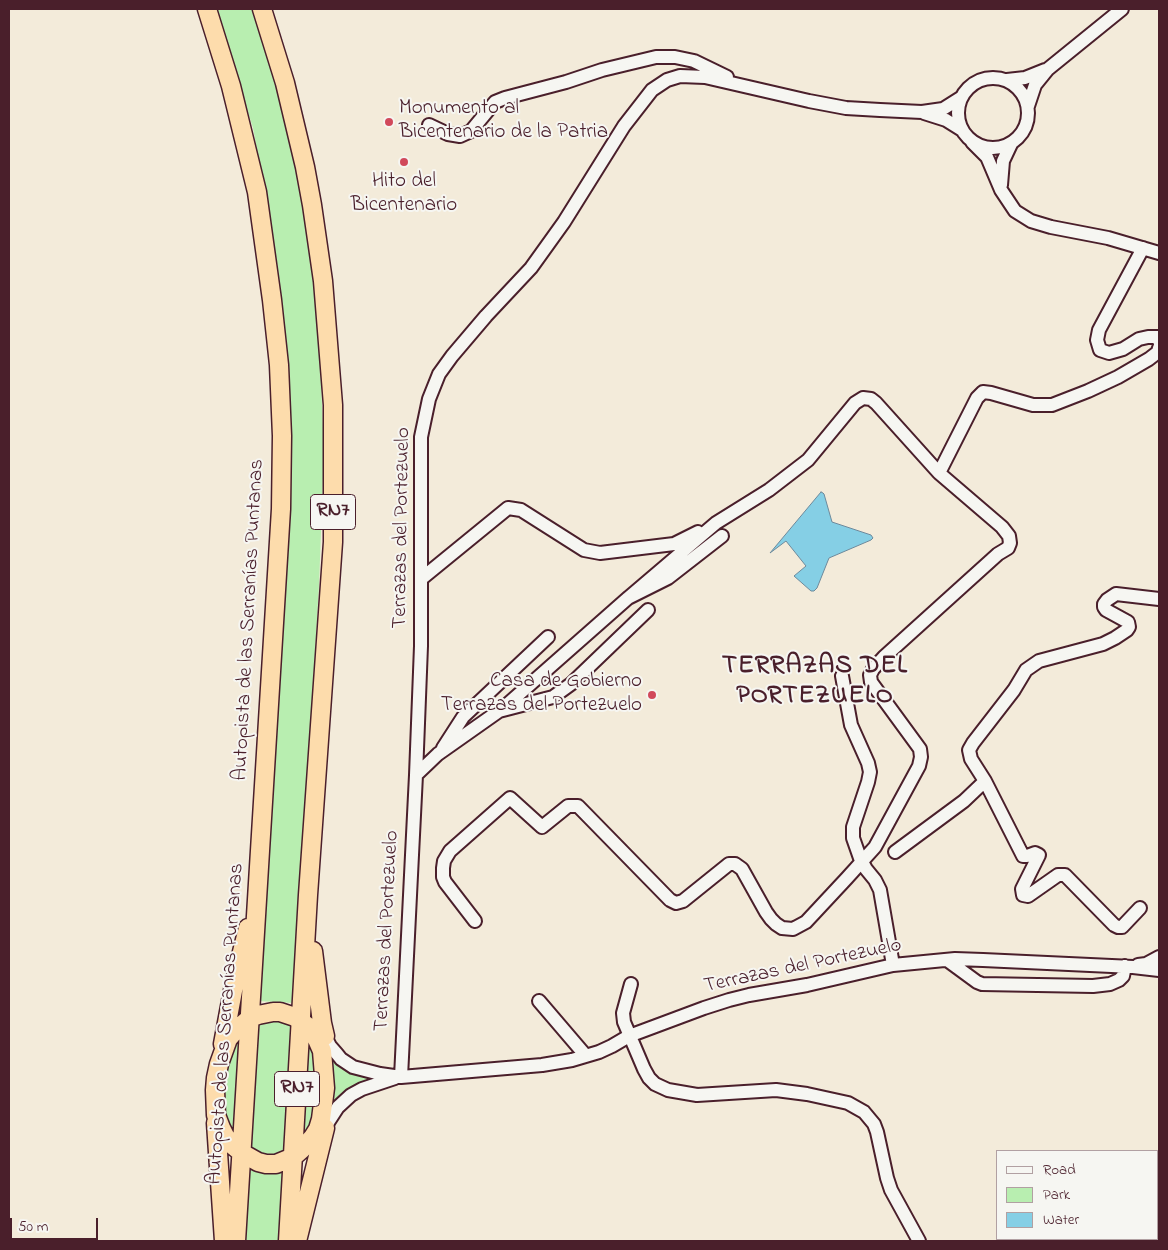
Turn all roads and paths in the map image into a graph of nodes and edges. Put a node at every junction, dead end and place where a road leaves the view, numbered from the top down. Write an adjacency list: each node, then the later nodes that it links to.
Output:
1 (207, 9): 34 (highway, Autopista de las Serranías Puntanas / RN7)
2 (262, 9): 35 (highway, RN7)
3 (1122, 9): 4 (street, Terrazas del Portezuelo)
4 (1048, 69): 5 (street, Terrazas del Portezuelo); 8 (street, Terrazas del Portezuelo)
5 (1007, 80): 7 (street, Terrazas del Portezuelo); 8 (street)
6 (745, 86): 9 (street, Terrazas del Portezuelo); 10 (street); 22 (street, Terrazas del Portezuelo)
7 (962, 97): 9 (street, Terrazas del Portezuelo); 11 (street)
8 (1028, 106): 13 (street, Terrazas del Portezuelo)
9 (922, 112): 11 (street, Terrazas del Portezuelo)
10 (428, 125)
11 (962, 130): 12 (street, Terrazas del Portezuelo)
12 (972, 142): 13 (street); 14 (street, Terrazas del Portezuelo)
13 (1010, 144): 14 (street, Terrazas del Portezuelo)
14 (1000, 190): 15 (street, Terrazas del Portezuelo)
15 (1143, 248): 16 (street, Terrazas del Portezuelo); 17 (street)
16 (1159, 253)
17 (1159, 341)
18 (1159, 348): 19 (street)
19 (939, 473): 20 (street); 33 (street)
20 (716, 523): 22 (street); 23 (street)
21 (722, 536): 23 (street)
22 (421, 579): 30 (street, Terrazas del Portezuelo)
23 (628, 598): 28 (street)
24 (1159, 599): 31 (street)
25 (648, 610): 28 (street)
26 (548, 637): 29 (street)
27 (842, 676): 33 (street)
28 (499, 711): 29 (street)
29 (438, 754): 30 (street)
30 (416, 775): 51 (street, Terrazas del Portezuelo)
31 (985, 781): 32 (street); 36 (street)
32 (895, 852)
33 (862, 862): 37 (street); 40 (street)
34 (258, 881): 45 (highway, Autopista de las Serranías Puntanas / RN7); 50 (highway)
35 (308, 895): 46 (highway, RN7); 48 (highway)
36 (1140, 908)
37 (475, 921)
38 (1159, 957): 41 (street, Terrazas del Portezuelo)
39 (947, 960): 40 (street, Terrazas del Portezuelo); 41 (street, Terrazas del Portezuelo); 41 (street)
40 (893, 965): 47 (street, Terrazas del Portezuelo)
41 (1129, 966): 42 (street, Terrazas del Portezuelo)
42 (1159, 970)
43 (631, 984): 47 (street)
44 (539, 1001): 49 (street)
45 (250, 1018): 46 (highway); 50 (highway); 54 (highway, Autopista de las Serranías Puntanas / RN7)
46 (301, 1022): 48 (highway); 55 (highway, RN7)
47 (629, 1036): 49 (street, Terrazas del Portezuelo); 60 (street)
48 (321, 1038): 51 (street, Terrazas del Portezuelo); 53 (highway)
49 (586, 1056): 51 (street, Terrazas del Portezuelo)
50 (219, 1064): 52 (highway)
51 (399, 1077): 53 (street, Terrazas del Portezuelo)
52 (215, 1102): 54 (highway); 56 (highway)
53 (323, 1126): 55 (highway); 59 (highway)
54 (242, 1154): 55 (highway); 57 (highway, Autopista de las Serranías Puntanas / RN7)
55 (293, 1157): 58 (highway, RN7)
56 (224, 1241)
57 (236, 1241)
58 (288, 1241)
59 (298, 1241)
60 (919, 1241)

